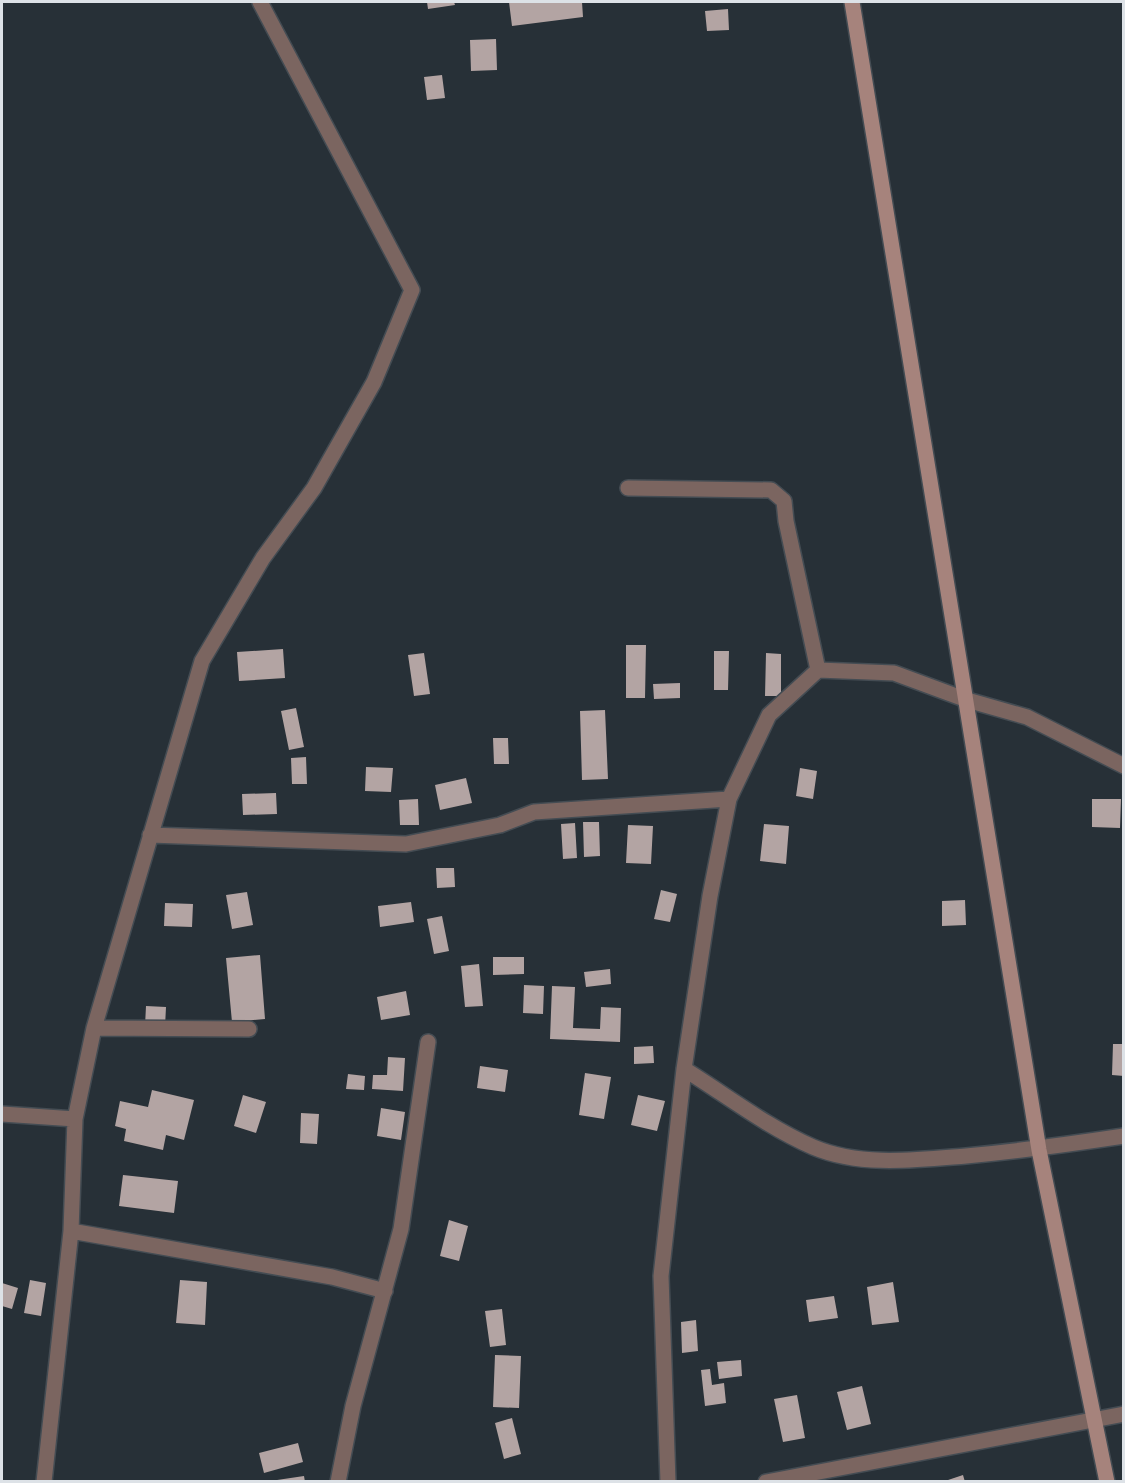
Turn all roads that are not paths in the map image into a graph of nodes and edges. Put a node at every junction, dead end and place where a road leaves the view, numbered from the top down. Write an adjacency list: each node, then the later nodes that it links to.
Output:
1 (260, 2): 8 (street)
2 (852, 2): 5 (main road)
3 (628, 488): 4 (street)
4 (818, 670): 5 (street); 7 (street)
5 (967, 700): 6 (street); 16 (main road)
6 (1124, 766)
7 (729, 799): 8 (street); 12 (street)
8 (150, 836): 9 (street)
9 (94, 1028): 10 (street); 14 (street)
10 (249, 1029)
11 (428, 1042): 18 (street)
12 (684, 1069): 16 (street); 23 (street)
13 (2, 1114): 14 (street)
14 (75, 1119): 17 (street)
15 (1124, 1136): 16 (street)
16 (1039, 1150): 20 (main road)
17 (71, 1231): 18 (street); 21 (street)
18 (385, 1291): 22 (street)
19 (1124, 1414): 20 (street)
20 (1094, 1419): 24 (street); 25 (main road)
21 (44, 1482)
22 (338, 1482)
23 (668, 1482)
24 (766, 1482)
25 (1107, 1482)

